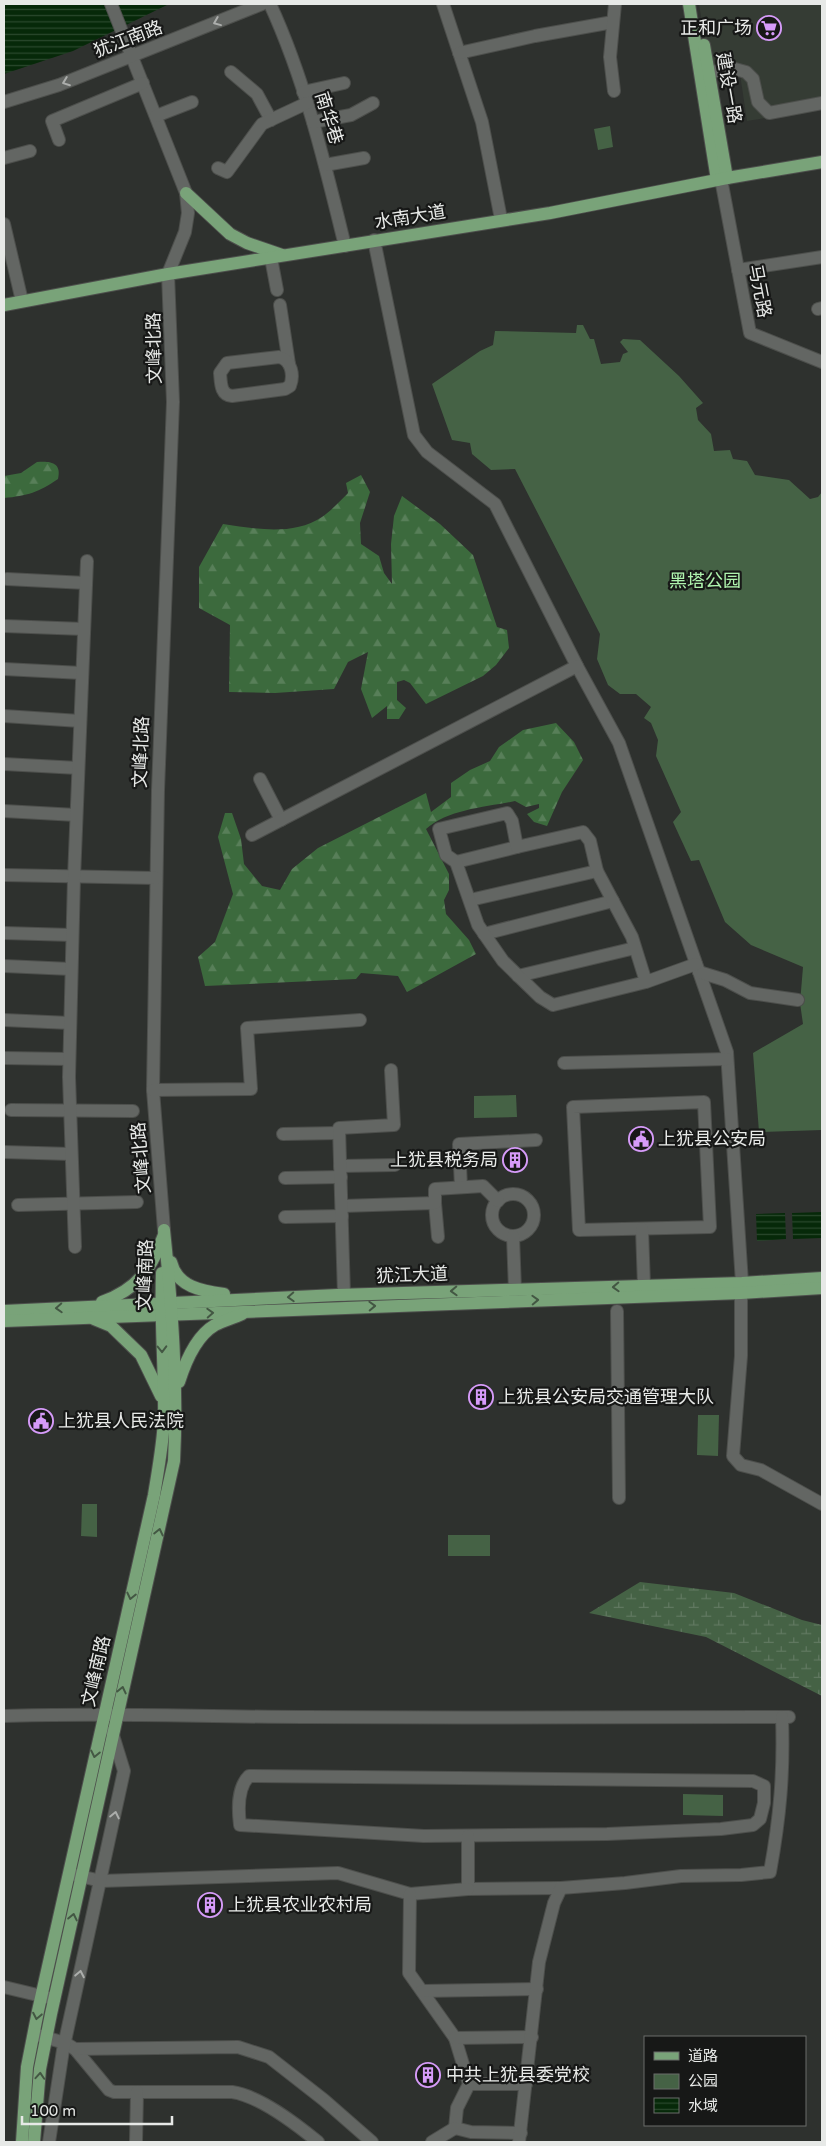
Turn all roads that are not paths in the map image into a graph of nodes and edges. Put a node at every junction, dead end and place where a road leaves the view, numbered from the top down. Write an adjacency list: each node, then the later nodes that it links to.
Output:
1 (111, 4): 10 (street)
2 (262, 4): 10 (street, 犹江南路, one-way to 10)
3 (270, 4): 16 (street, 南华巷)
4 (443, 4): 9 (street)
5 (615, 4): 8 (street)
6 (689, 4): 31 (main road)
7 (697, 4): 12 (main road, 建设一路)
8 (613, 22): 9 (street); 15 (street)
9 (459, 53): 33 (street)
10 (133, 56): 13 (street); 17 (street, 犹江南路, one-way to 17)
11 (231, 72): 22 (street)
12 (709, 72): 20 (street); 31 (main road, 建设一路)
13 (144, 83): 21 (street); 24 (street)
14 (344, 83): 16 (street)
15 (614, 91)
16 (305, 98): 22 (street); 23 (street, 南华巷)
17 (4, 102)
18 (192, 102): 21 (street)
19 (373, 103): 23 (street)
20 (822, 104)
21 (156, 116): 32 (street)
22 (271, 120): 30 (street)
23 (312, 122): 29 (street, 南华巷)
24 (59, 140)
25 (30, 150): 26 (street)
26 (4, 158)
27 (364, 158): 29 (street)
28 (822, 162): 31 (main road, 水南大道)
29 (325, 165): 36 (street, 南华巷)
30 (218, 168)
31 (722, 179): 33 (main road, 水南大道); 39 (street, 马元路)
32 (186, 193): 37 (main road); 40 (street)
33 (501, 219): 35 (main road, 水南大道)
34 (4, 224): 42 (street)
35 (374, 240): 36 (main road, 水南大道); 52 (street)
36 (345, 246): 37 (main road, 水南大道)
37 (277, 257): 40 (main road, 水南大道); 41 (street)
38 (822, 257): 39 (street)
39 (738, 270): 45 (street, 马元路)
40 (168, 274): 42 (main road, 水南大道); 69 (street, 文峰北路)
41 (277, 290)
42 (22, 301): 43 (main road, 水南大道)
43 (4, 305)
44 (280, 305): 46 (street)
45 (822, 362)
46 (290, 364): 46 (street)
47 (87, 561): 49 (street)
48 (7, 579): 49 (street)
49 (86, 583): 51 (street)
50 (4, 626): 51 (street)
51 (84, 629): 54 (street)
52 (577, 666): 62 (street); 77 (street)
53 (4, 669): 54 (street)
54 (82, 673): 56 (street)
55 (4, 716): 56 (street)
56 (80, 721): 58 (street)
57 (4, 764): 58 (street)
58 (78, 768): 61 (street)
59 (260, 779): 62 (street)
60 (4, 811): 61 (street)
61 (76, 815): 68 (street)
62 (281, 820): 63 (street)
63 (252, 835)
64 (517, 847): 65 (street); 65 (street); 66 (street)
65 (456, 862): 70 (street)
66 (597, 871): 70 (street); 71 (street)
67 (4, 875): 68 (street)
68 (74, 878): 69 (street); 74 (street)
69 (156, 878): 90 (street, 文峰北路)
70 (470, 900): 73 (street)
71 (613, 901): 73 (street); 75 (street)
72 (4, 933): 74 (street)
73 (484, 934): 79 (street)
74 (72, 935): 78 (street)
75 (635, 948): 79 (street); 80 (street)
76 (4, 966): 78 (street)
77 (698, 968): 80 (street); 81 (street); 87 (street)
78 (72, 969): 84 (street)
79 (518, 976): 80 (street)
80 (646, 982)
81 (798, 1000)
82 (4, 1020): 84 (street)
83 (360, 1020): 90 (street)
84 (70, 1023): 86 (street)
85 (4, 1058): 86 (street)
86 (69, 1059): 93 (street)
87 (727, 1059): 88 (street); 117 (street)
88 (564, 1063)
89 (391, 1070): 94 (street)
90 (153, 1090): 111 (street, 文峰北路)
91 (11, 1110): 93 (street)
92 (133, 1111): 93 (street)
93 (70, 1112): 98 (street)
94 (339, 1133): 95 (street); 100 (street)
95 (283, 1134)
96 (536, 1140): 102 (street)
97 (4, 1152): 98 (street)
98 (72, 1154): 106 (street)
99 (395, 1165): 100 (street)
100 (341, 1171): 101 (street); 108 (street)
101 (285, 1178)
102 (461, 1187): 103 (street); 105 (street)
103 (498, 1201): 112 (street); 112 (street)
104 (137, 1202): 106 (street)
105 (435, 1203): 108 (street); 113 (street)
106 (74, 1204): 107 (street); 114 (street)
107 (18, 1205)
108 (342, 1211): 109 (street); 120 (street)
109 (285, 1217)
110 (642, 1228): 110 (street); 116 (street)
111 (164, 1234): 121 (main road); 122 (main road, 文峰南路); 124 (main road)
112 (513, 1236): 119 (street)
113 (438, 1238)
114 (75, 1247)
115 (822, 1278): 117 (main road, 犹江大道)
116 (644, 1286): 117 (main road, 犹江大道); 119 (main road, 犹江大道, one-way to 119)
117 (742, 1288): 118 (main road, 犹江大道); 121 (main road, 犹江大道, one-way to 117); 130 (street)
118 (822, 1288)
119 (515, 1290): 120 (main road, 犹江大道, one-way to 120)
120 (344, 1295): 121 (main road, 犹江大道, one-way to 121)
121 (252, 1305): 122 (main road, 犹江大道); 127 (main road)
122 (167, 1309): 124 (main road, 犹江大道); 127 (main road, 文峰南路); 128 (main road, 文峰南路, one-way to 128)
123 (4, 1311): 124 (main road, 犹江大道, one-way to 123)
124 (90, 1312): 126 (main road, 犹江大道); 128 (main road)
125 (617, 1312): 129 (street)
126 (4, 1320)
127 (176, 1392): 131 (main road, 文峰南路, one-way to 127)
128 (163, 1399): 131 (main road, 文峰南路, one-way to 131)
129 (619, 1498)
130 (822, 1504)
131 (110, 1715): 132 (street); 133 (main road, 文峰南路); 135 (main road, 文峰南路, one-way to 135); 138 (street)
132 (4, 1716)
133 (112, 1732): 135 (main road, 文峰南路); 136 (street, one-way to 133)
134 (468, 1836): 134 (street); 137 (street)
135 (76, 1875): 136 (street); 143 (main road, 文峰南路)
136 (101, 1881): 139 (street); 147 (street, one-way to 136)
137 (468, 1888): 138 (street); 139 (street)
138 (561, 1888): 141 (street)
139 (410, 1894): 142 (street)
140 (4, 1987): 143 (street)
141 (537, 1989): 142 (street); 145 (street)
142 (422, 1991): 146 (street)
143 (48, 1998): 144 (main road, 文峰南路)
144 (40, 2036): 147 (street); 153 (main road, 文峰南路); 154 (main road, 文峰南路, one-way to 144)
145 (532, 2037): 146 (street); 149 (street)
146 (455, 2038): 148 (street)
147 (70, 2046): 150 (street); 155 (street); 158 (street)
148 (469, 2084): 149 (street); 151 (street)
149 (526, 2084): 152 (street)
150 (138, 2092): 156 (street); 157 (street)
151 (455, 2128): 152 (street); 159 (street)
152 (520, 2138)
153 (22, 2142)
154 (34, 2142)
155 (48, 2142)
156 (136, 2142)
157 (318, 2142)
158 (372, 2142)
159 (432, 2142)

